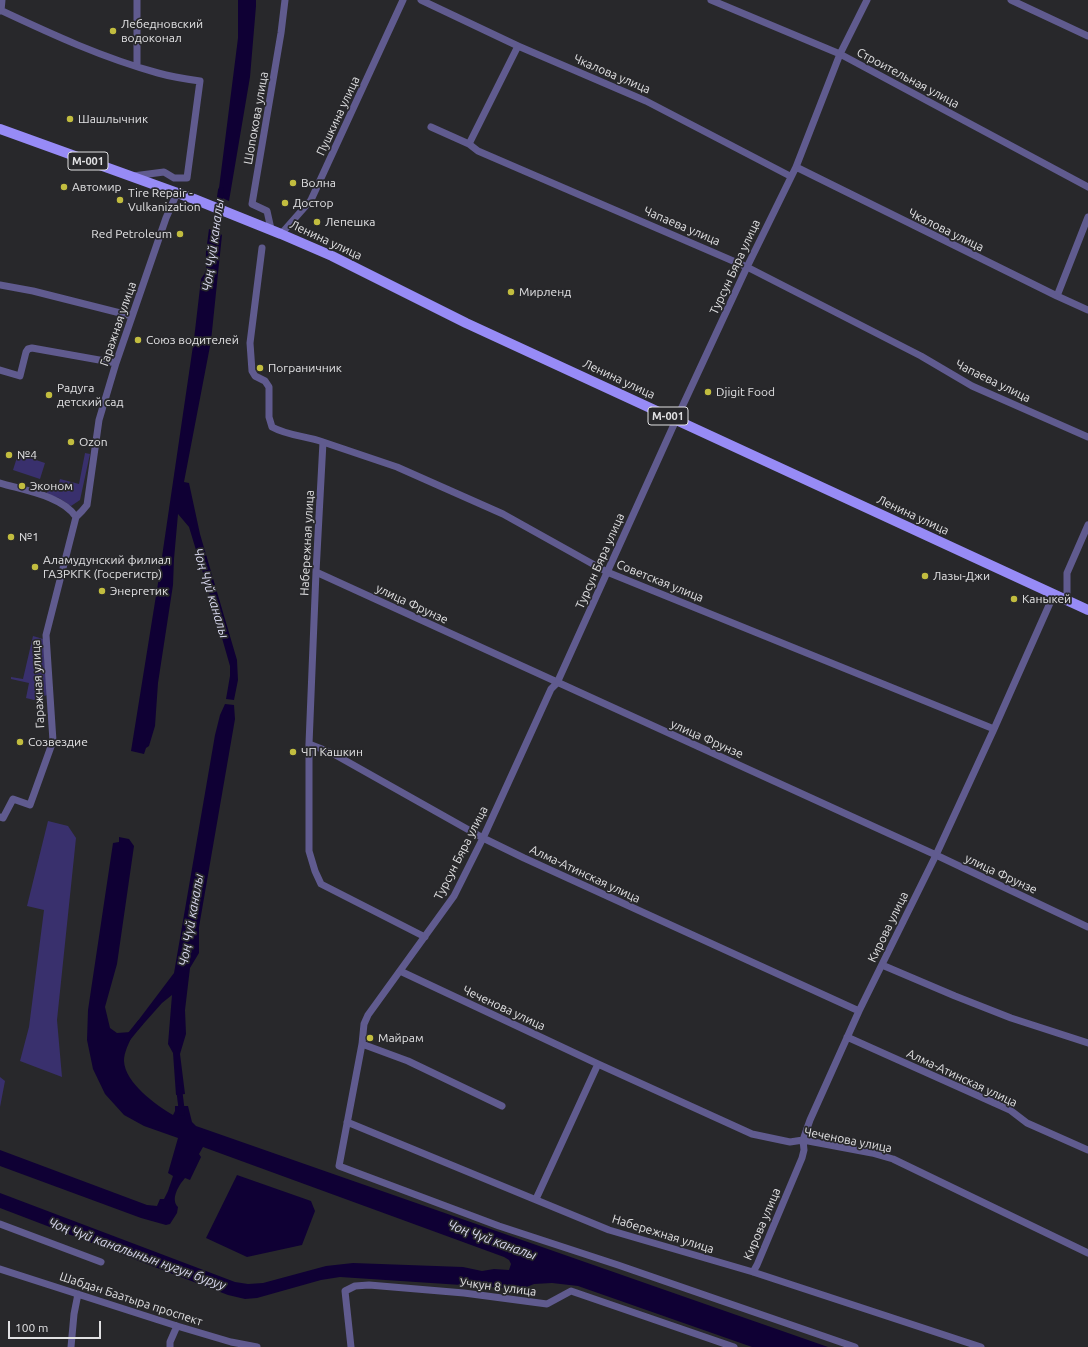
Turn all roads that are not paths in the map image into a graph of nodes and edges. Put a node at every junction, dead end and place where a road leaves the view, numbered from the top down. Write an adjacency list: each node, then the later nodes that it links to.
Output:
1 (2, 0): 9 (street)
2 (137, 0): 13 (street)
3 (285, 0): 23 (street, Шопокова улица)
4 (403, 0): 24 (street, Пушкина улица)
5 (421, 0): 11 (street, Чкалова улица)
6 (712, 0): 12 (street, Строительная улица)
7 (867, 0): 12 (street, Турсун Бяра улица)
8 (1011, 0): 10 (street)
9 (1, 10): 13 (street)
10 (1088, 36)
11 (518, 46): 16 (street); 19 (street, Чкалова улица)
12 (840, 54): 17 (street, Турсун Бяра улица); 20 (street, Строительная улица)
13 (137, 66): 18 (street)
14 (431, 128): 16 (street, Чапаева улица)
15 (0, 129): 18 (main road, М-001)
16 (470, 144): 26 (street, Чапаева улица)
17 (796, 167): 19 (street, Турсун Бяра улица); 28 (street, Чкалова улица)
18 (129, 176): 21 (main road, М-001)
19 (790, 176): 26 (street, Турсун Бяра улица)
20 (1088, 187)
21 (177, 193): 23 (main road, Ленина улица / М-001); 30 (street, Гаражная улица)
22 (1088, 217): 28 (street)
23 (271, 229): 24 (main road, Ленина улица / М-001)
24 (281, 234): 33 (main road, Ленина улица / М-001)
25 (262, 248): 35 (street)
26 (747, 267): 33 (street, Турсун Бяра улица); 34 (street, Чапаева улица)
27 (0, 285): 30 (street)
28 (1057, 296): 29 (street, Чкалова улица)
29 (1088, 310)
30 (132, 316): 31 (street, Гаражная улица)
31 (116, 363): 32 (street); 37 (street, Гаражная улица)
32 (0, 370)
33 (676, 420): 40 (street, Турсун Бяра улица); 41 (main road, Ленина улица / М-001)
34 (1088, 437)
35 (323, 442): 39 (street, Набережная улица); 40 (street, Советская улица)
36 (0, 483): 37 (street)
37 (76, 517): 47 (street, Гаражная улица)
38 (1088, 525): 42 (street)
39 (316, 572): 44 (street, улица Фрунзе); 46 (street, Набережная улица)
40 (607, 572): 44 (street, Турсун Бяра улица); 45 (street, Советская улица)
41 (1054, 594): 42 (main road, Ленина улица / М-001); 45 (street, Кирова улица)
42 (1067, 600): 43 (main road, Ленина улица / М-001)
43 (1088, 610)
44 (557, 683): 48 (street, Турсун Бяра улица); 49 (street, улица Фрунзе)
45 (994, 729): 49 (street, Кирова улица)
46 (309, 744): 48 (street, Алма-Атинская улица); 51 (street, Набережная улица)
47 (0, 817)
48 (483, 838): 51 (street, Турсун Бяра улица); 54 (street, Алма-Атинская улица)
49 (936, 855): 50 (street, улица Фрунзе); 52 (street, Кирова улица)
50 (1088, 927)
51 (425, 937): 53 (street, Турсун Бяра улица)
52 (882, 965): 54 (street, Кирова улица); 56 (street)
53 (400, 971): 57 (street, Турсун Бяра улица); 58 (street, Чеченова улица)
54 (859, 1011): 55 (street, Кирова улица)
55 (847, 1037): 61 (street, Кирова улица); 62 (street, Алма-Атинская улица)
56 (1088, 1043)
57 (362, 1044): 59 (street); 60 (street, Турсун Бяра улица)
58 (598, 1064): 61 (street, Чеченова улица); 63 (street)
59 (502, 1106)
60 (347, 1122): 63 (street, Набережная улица); 76 (street, Турсун Бяра улица)
61 (803, 1140): 65 (street, Чеченова улица); 68 (street, Кирова улица)
62 (1088, 1150)
63 (536, 1199): 68 (street, Набережная улица)
64 (0, 1224): 66 (street)
65 (1088, 1253)
66 (101, 1262)
67 (0, 1269): 69 (street, Шабдан Баатыра проспект)
68 (753, 1272): 77 (street, Набережная улица)
69 (78, 1294): 70 (street, Шабдан Баатыра проспект); 71 (street)
70 (177, 1326): 72 (street); 73 (street, Шабдан Баатыра проспект)
71 (71, 1347)
72 (170, 1347)
73 (257, 1347)
74 (351, 1347): 75 (street, Учкун 8 улица)
75 (734, 1347)
76 (855, 1347)
77 (981, 1347)

